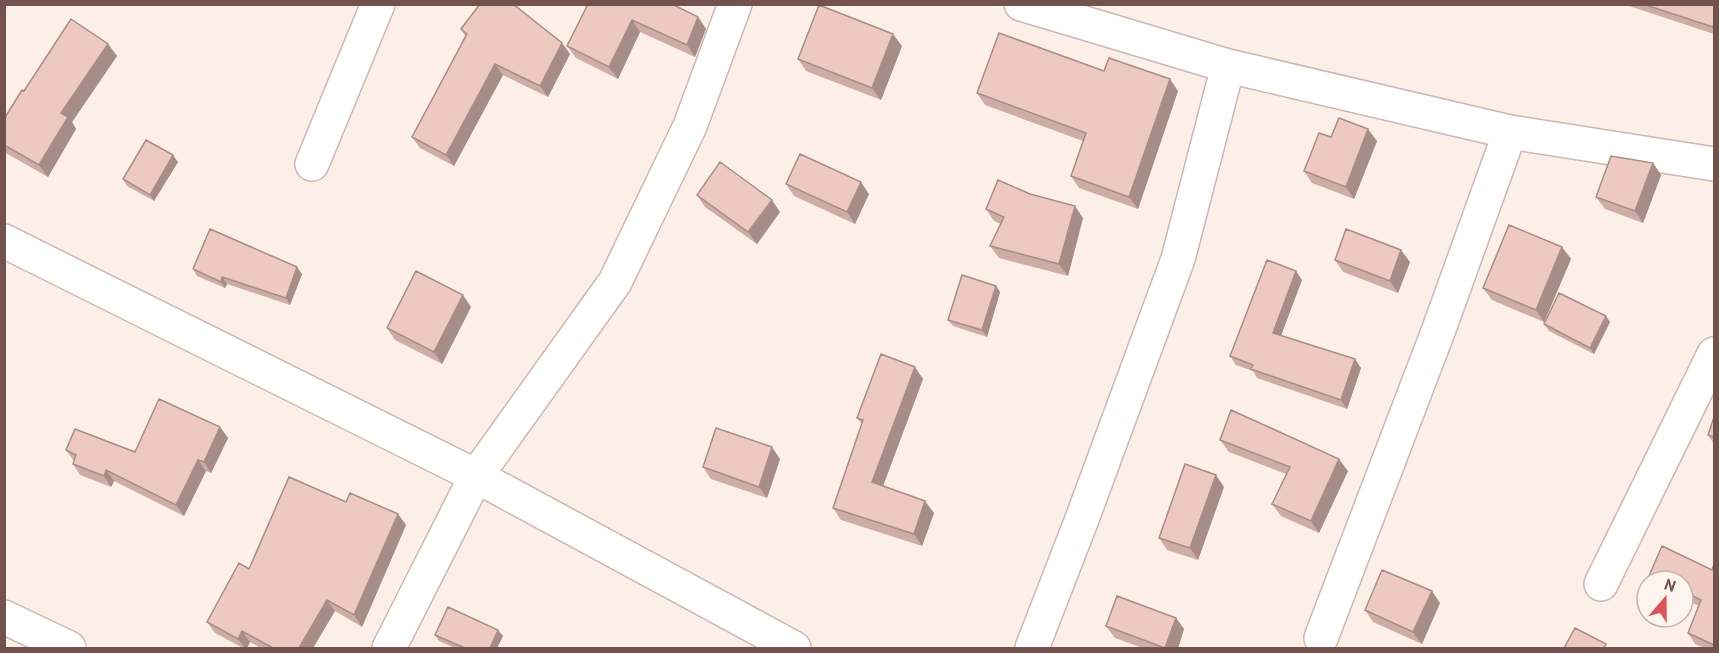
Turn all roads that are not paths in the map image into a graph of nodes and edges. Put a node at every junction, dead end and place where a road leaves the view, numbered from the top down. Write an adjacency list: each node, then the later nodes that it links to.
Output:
1 (378, 4): 6 (street)
2 (735, 4): 10 (street)
3 (1020, 4): 4 (street)
4 (1228, 66): 5 (street); 17 (street)
5 (1510, 132): 7 (street); 13 (street)
6 (312, 164)
7 (1714, 164)
8 (4, 241): 10 (street)
9 (1714, 354): 11 (street)
10 (476, 476): 15 (street); 16 (street)
11 (1601, 585)
12 (4, 616): 14 (street)
13 (1321, 638)
14 (69, 648)
15 (389, 648)
16 (794, 648)
17 (1032, 648)

